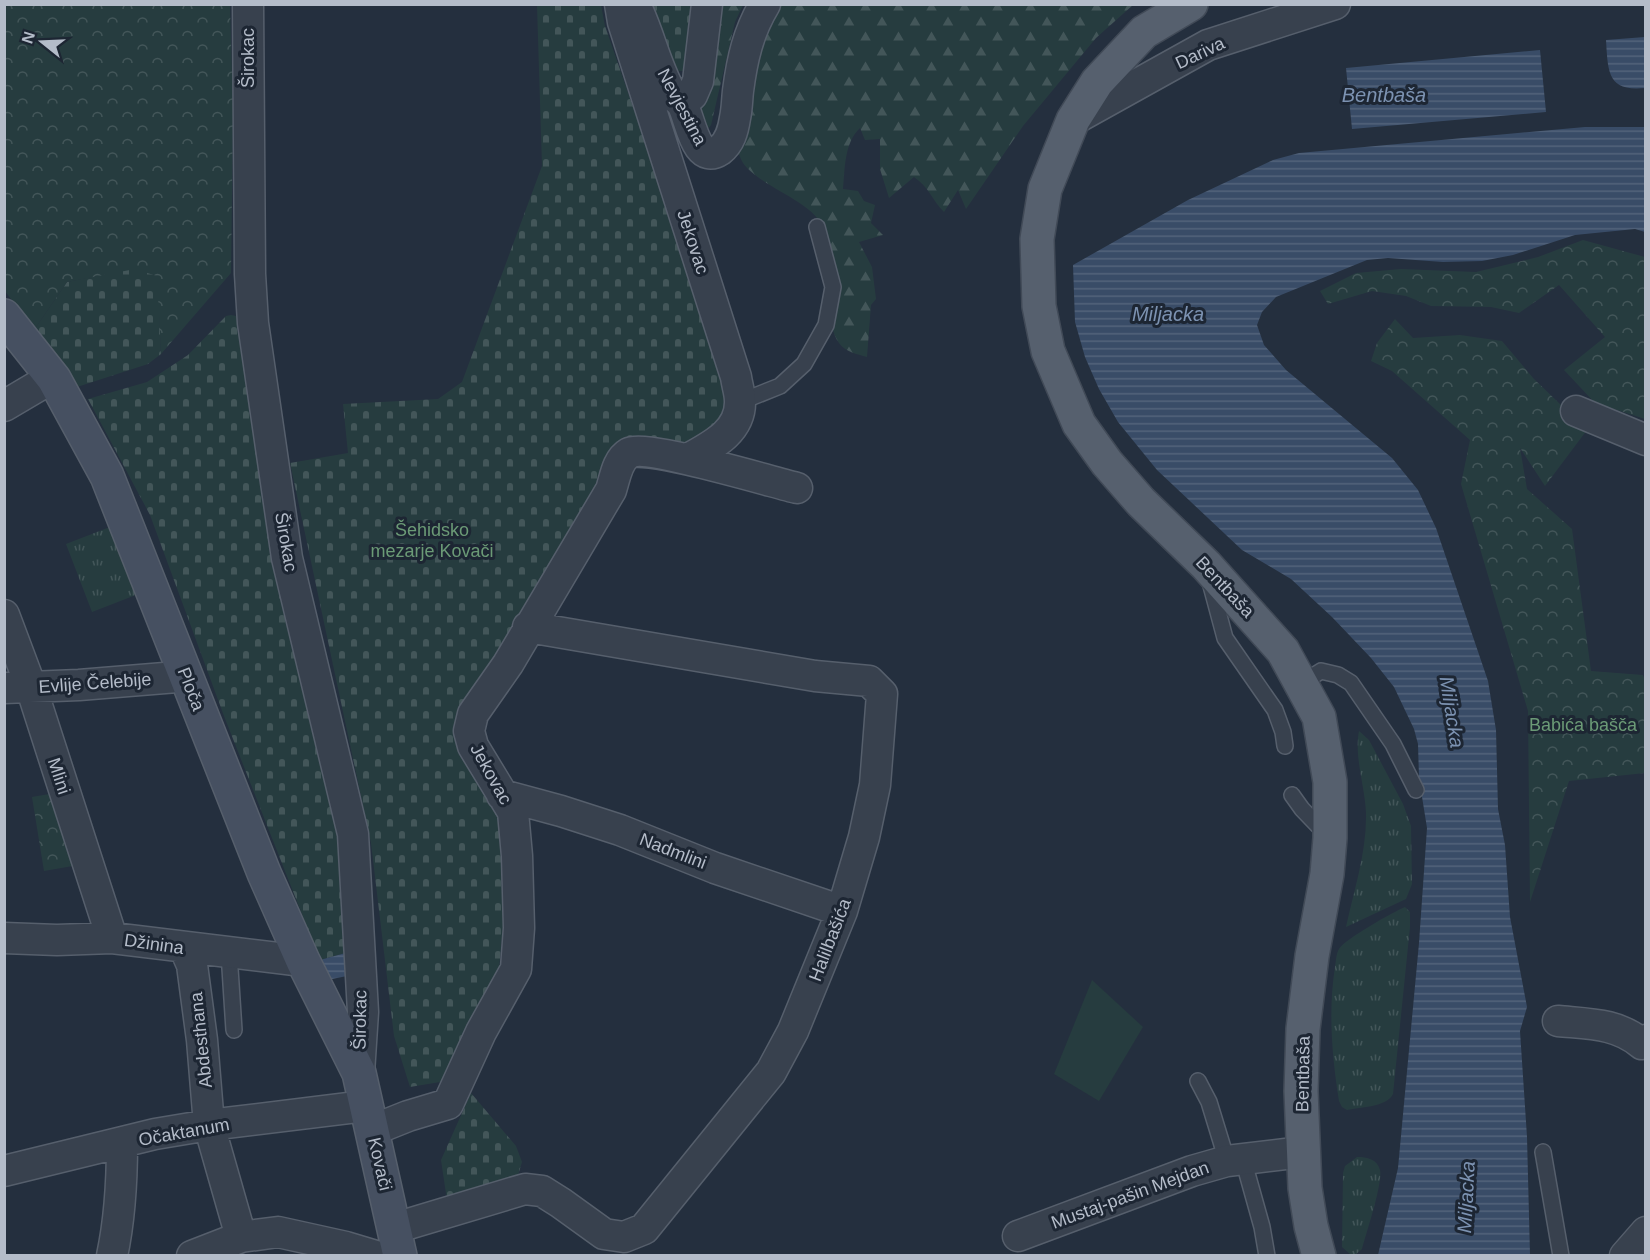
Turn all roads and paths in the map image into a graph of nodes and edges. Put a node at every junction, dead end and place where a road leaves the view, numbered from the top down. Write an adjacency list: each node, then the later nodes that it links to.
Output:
1 (248, 4): 39 (street, Širokac)
2 (620, 4): 13 (street, Jekovac)
3 (635, 4): 8 (street, Nevjestina)
4 (707, 4): 8 (street)
5 (765, 4): 8 (street, Nevjestina)
6 (1191, 4): 9 (main road, Bentbaša)
7 (1335, 4): 9 (street, Dariva)
8 (682, 103)
9 (1073, 120): 19 (main road, Bentbaša)
10 (817, 227): 13 (lane)
11 (4, 316): 12 (street, Ploča)
12 (54, 379): 14 (street); 22 (street, Ploča)
13 (740, 402): 17 (street)
14 (4, 406)
15 (1576, 411): 16 (street)
16 (1646, 440)
17 (688, 459): 18 (street, Jekovac); 21 (street, Jekovac)
18 (797, 488)
19 (1206, 565): 23 (main road, Bentbaša); 25 (lane)
20 (4, 615): 24 (street, Mlini)
21 (528, 627): 27 (street, Jekovac); 30 (street, Halilbašića)
22 (185, 674): 24 (street, Evlije Čelebije); 35 (street, Ploča)
23 (1302, 683): 26 (lane); 29 (main road, Bentbaša)
24 (18, 688): 32 (street, Mlini)
25 (1285, 746)
26 (1416, 790)
27 (502, 795): 30 (street, Nadmlini); 41 (street, Jekovac)
28 (1292, 795): 29 (lane)
29 (1330, 838): 44 (main road, Bentbaša)
30 (842, 911): 51 (street, Halilbašića)
31 (4, 938): 32 (street, Džinina)
32 (112, 938): 33 (street, Džinina)
33 (185, 949): 34 (street, Džinina); 42 (street, Abdesthana)
34 (229, 953): 35 (street, Džinina); 37 (lane)
35 (303, 961): 39 (street, Ploča)
36 (1558, 1021): 38 (street)
37 (234, 1030)
38 (1644, 1044)
39 (359, 1073): 41 (street, Kovači)
40 (1198, 1081): 46 (lane)
41 (369, 1118): 42 (street, Očaktanum); 51 (street, Kovači)
42 (209, 1125): 43 (street, Očaktanum); 50 (street, Abdesthana)
43 (122, 1144): 47 (street, Očaktanum); 53 (street)
44 (1302, 1152): 46 (street, Mustaj-pašin Mejdan); 52 (main road, Bentbaša)
45 (1543, 1152): 57 (lane)
46 (1235, 1160): 49 (street, Mustaj-pašin Mejdan); 56 (lane)
47 (4, 1171)
48 (1646, 1232): 58 (street)
49 (1018, 1236)
50 (241, 1237): 54 (street); 55 (street)
51 (398, 1242)
52 (1312, 1246)
53 (111, 1256)
54 (192, 1256)
55 (376, 1256)
56 (1267, 1256)
57 (1561, 1256)
58 (1625, 1256)

